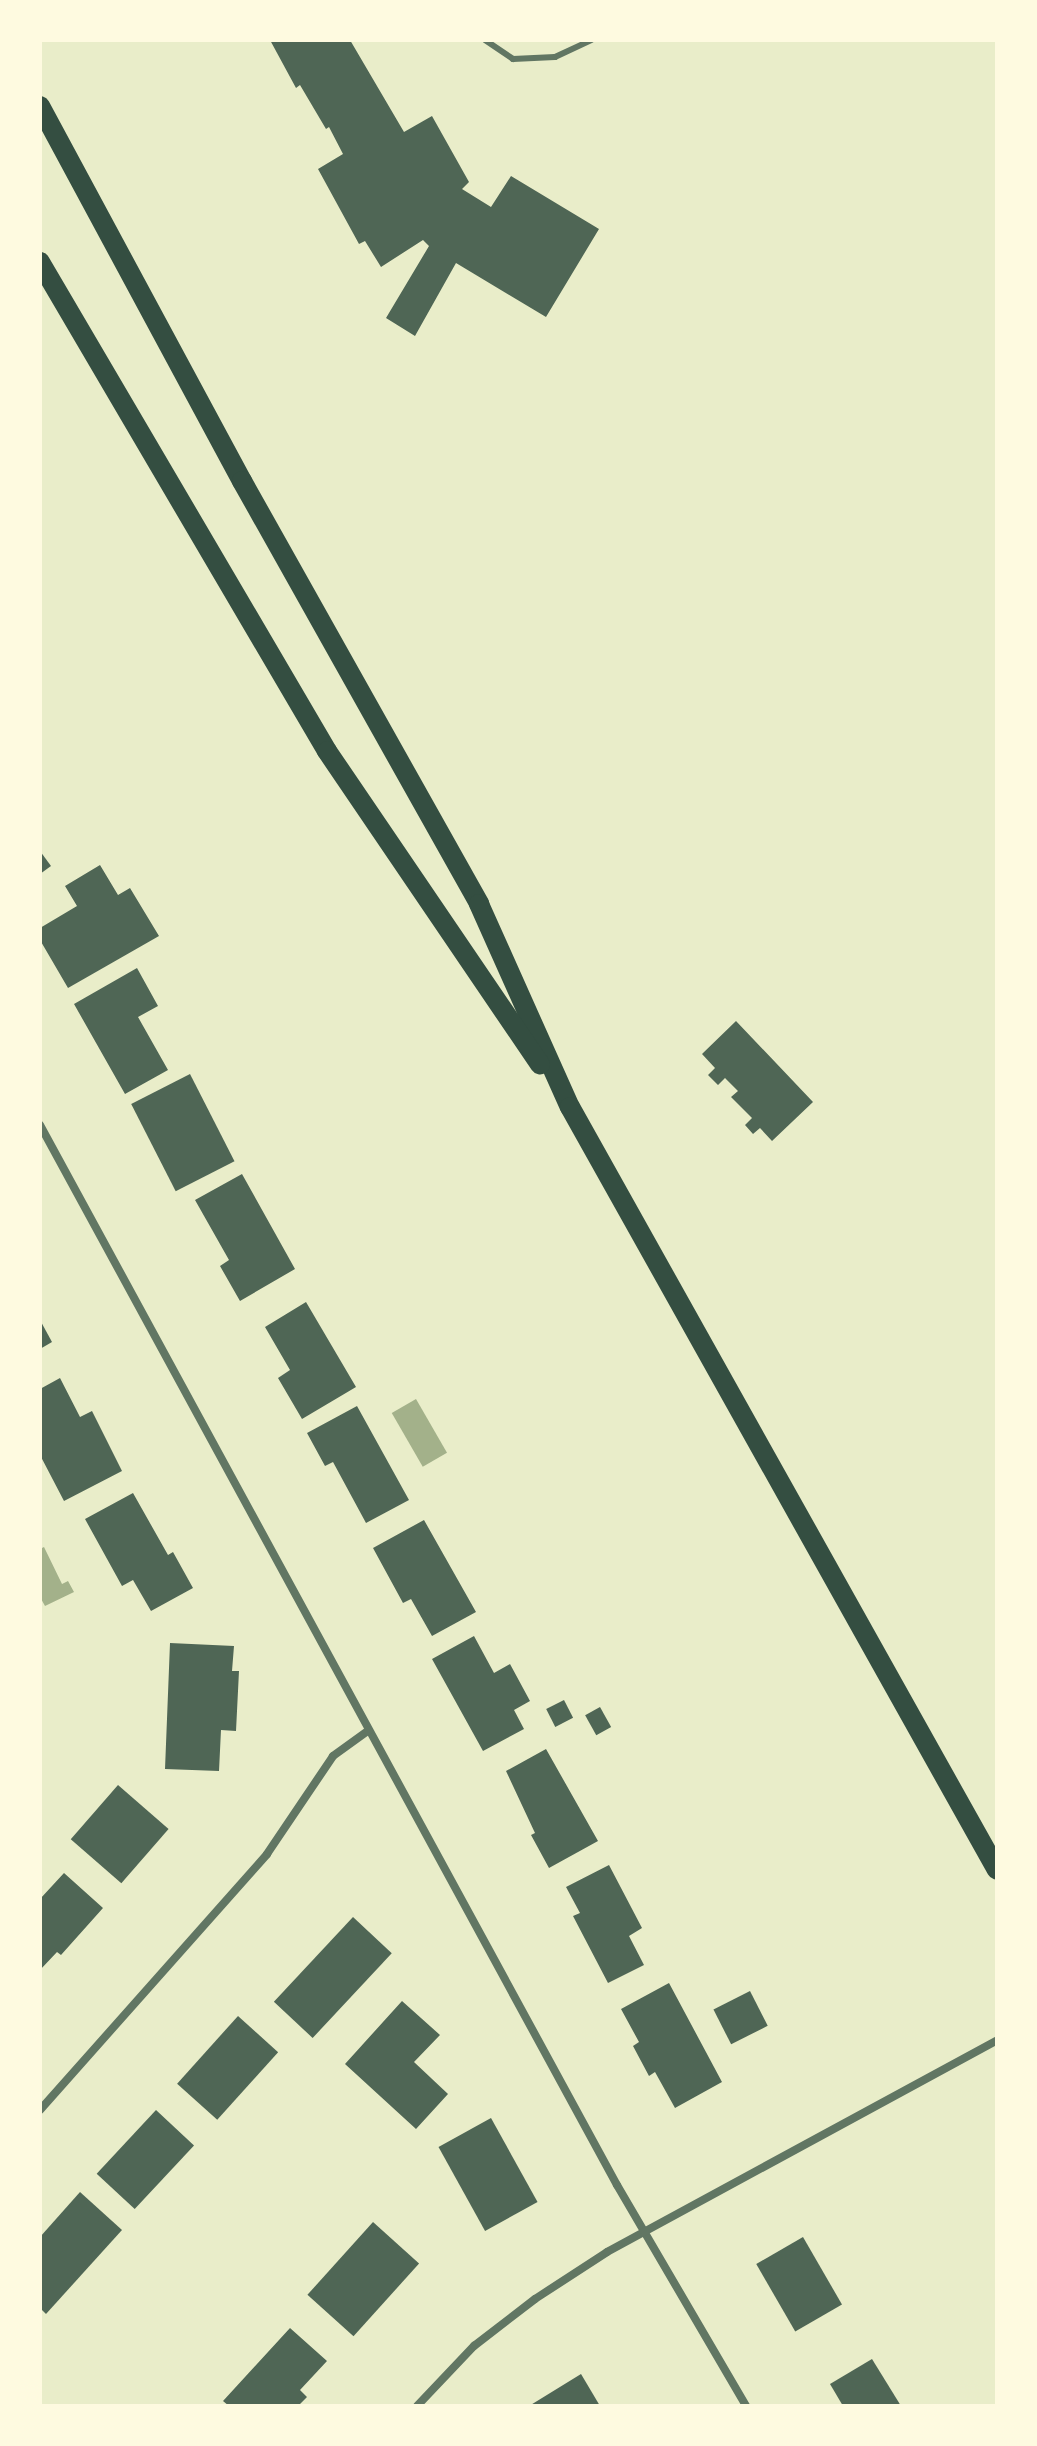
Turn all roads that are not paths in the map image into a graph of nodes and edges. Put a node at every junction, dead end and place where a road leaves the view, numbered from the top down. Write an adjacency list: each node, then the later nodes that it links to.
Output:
1 (485, 40): 2 (lane)
2 (591, 40)
3 (40, 106): 5 (main road)
4 (40, 262): 5 (main road)
5 (570, 1107): 8 (main road)
6 (40, 1125): 7 (street)
7 (369, 1730): 10 (street); 11 (street)
8 (997, 1870)
9 (997, 2040): 11 (street)
10 (40, 2110)
11 (644, 2232): 12 (street); 13 (street)
12 (417, 2406)
13 (746, 2406)

